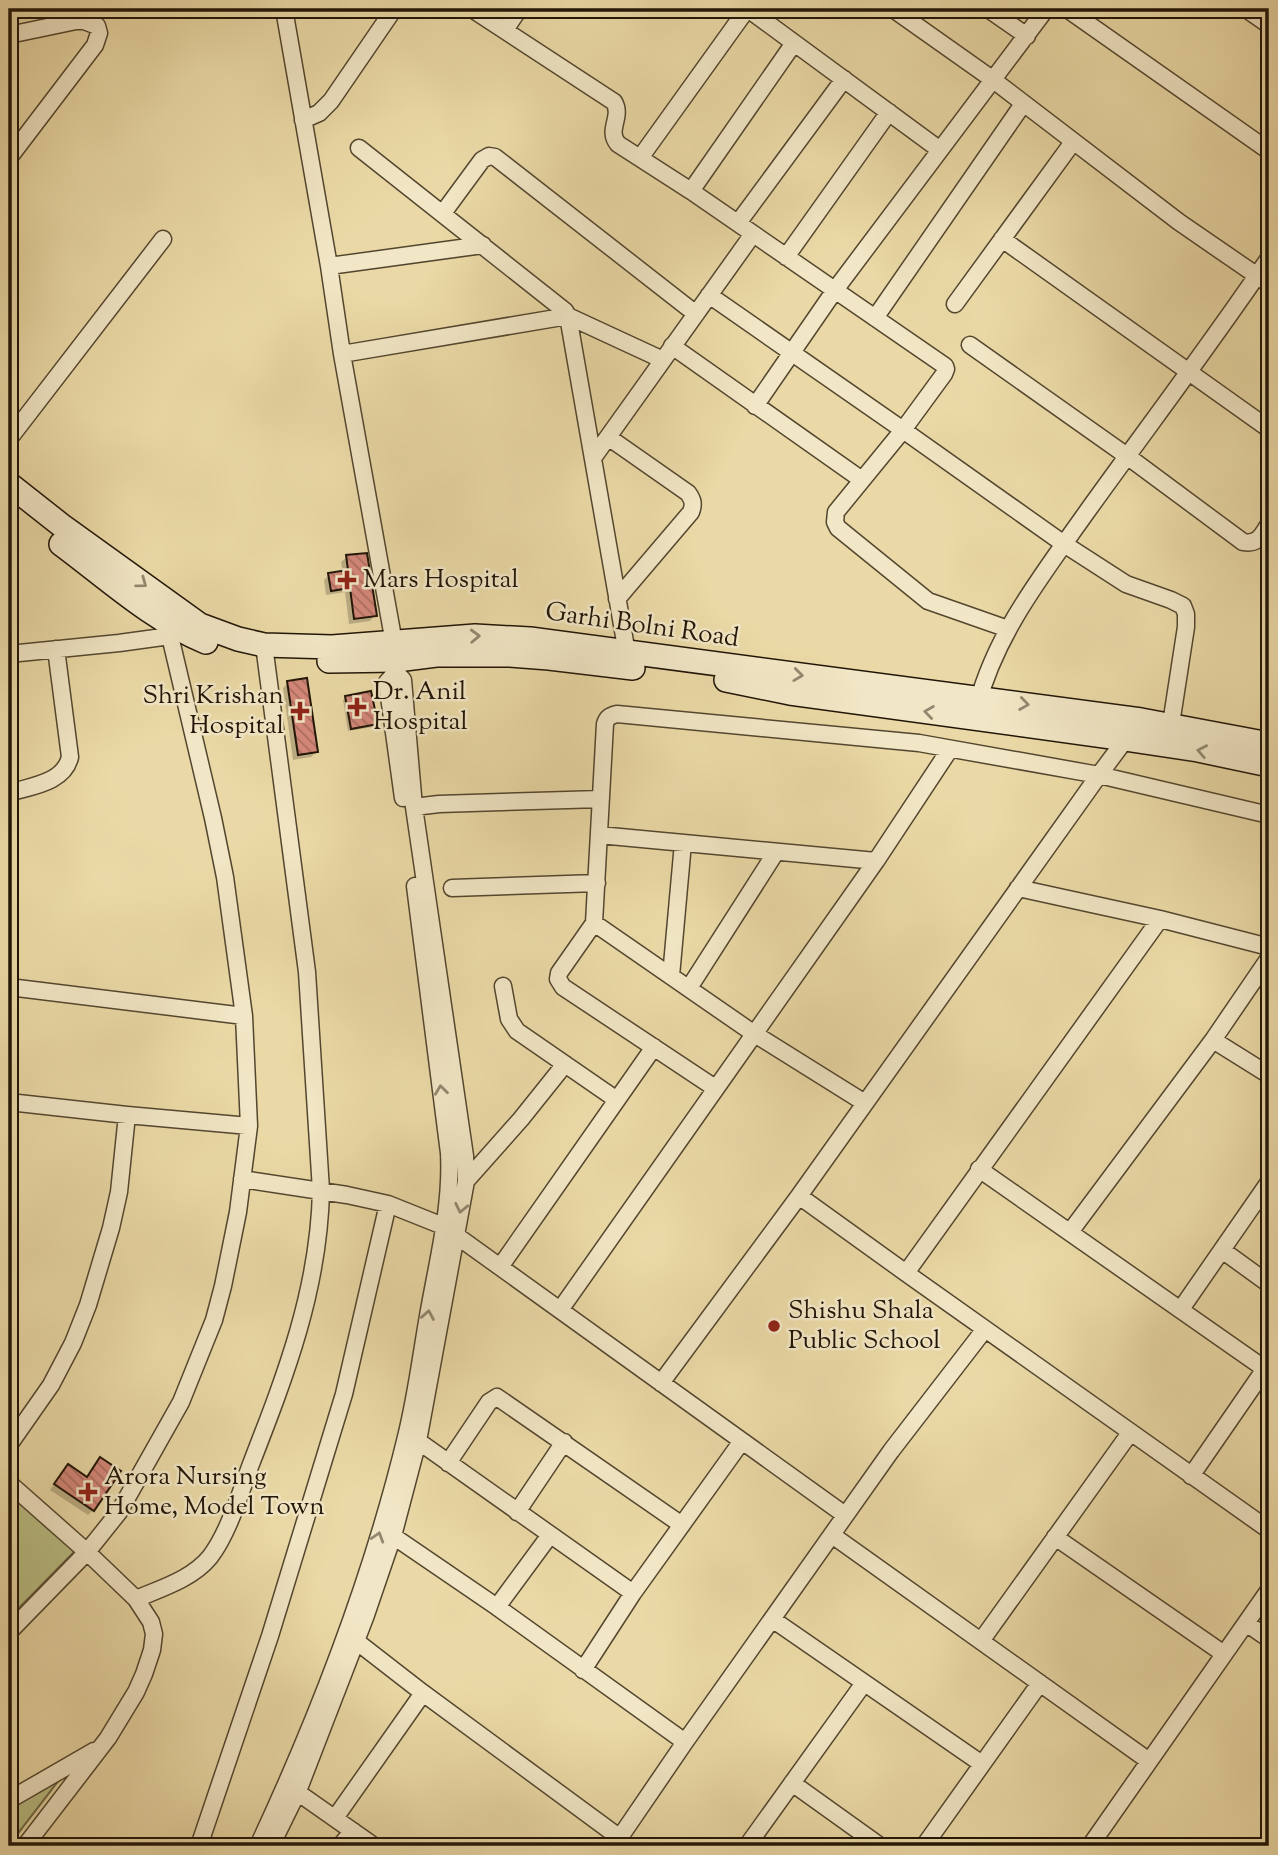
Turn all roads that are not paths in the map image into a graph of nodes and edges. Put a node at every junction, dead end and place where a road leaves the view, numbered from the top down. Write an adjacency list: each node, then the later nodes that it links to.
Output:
1 (284, 9): 20 (street)
2 (394, 9): 20 (street)
3 (472, 9): 12 (street)
4 (519, 9): 12 (street)
5 (747, 9): 15 (street); 26 (street)
6 (893, 9): 17 (street)
7 (988, 9): 14 (street)
8 (1046, 9): 14 (street)
9 (1067, 9): 24 (street)
10 (1246, 9): 11 (street)
11 (1269, 25)
12 (505, 30): 26 (street)
13 (9, 34): 25 (street)
14 (1027, 36): 17 (street)
15 (794, 43): 16 (street); 27 (street)
16 (844, 79): 19 (street); 29 (street)
17 (992, 79): 18 (street); 23 (street)
18 (1023, 104): 21 (street); 43 (street)
19 (889, 112): 23 (street); 34 (street)
20 (303, 120): 36 (street)
21 (1073, 142): 32 (street); 37 (street)
22 (359, 148): 28 (street)
23 (940, 150): 38 (street)
24 (1269, 151)
25 (9, 158)
26 (640, 158): 27 (street)
27 (691, 191): 29 (street)
28 (443, 213): 33 (street); 41 (street)
29 (738, 223): 30 (street)
30 (753, 234): 34 (street); 39 (street)
31 (163, 239): 54 (street)
32 (1002, 239): 40 (street); 49 (street)
33 (482, 245): 36 (street); 42 (street)
34 (786, 257): 38 (street)
35 (1269, 258): 37 (street)
36 (329, 266): 47 (street)
37 (1263, 280): 49 (street)
38 (835, 290): 43 (street); 46 (street)
39 (709, 295): 41 (street); 46 (street)
40 (955, 304)
41 (696, 314): 45 (street)
42 (568, 316): 47 (street); 48 (street); 56 (street)
43 (874, 318): 51 (street)
44 (970, 345): 55 (street)
45 (672, 346): 48 (street); 50 (street)
46 (792, 353): 50 (street); 51 (street)
47 (342, 354): 68 (street)
48 (663, 360): 53 (street)
49 (1190, 373): 52 (street); 55 (street)
50 (755, 406): 57 (street)
51 (903, 429): 57 (street); 61 (street)
52 (1269, 429)
53 (608, 437): 56 (street); 62 (street)
54 (9, 439)
55 (1126, 456): 60 (street); 61 (street)
56 (593, 458): 62 (street)
57 (862, 480): 63 (street)
58 (9, 484): 64 (main road, Garhi Bolni Road, one-way to 64)
59 (9, 504): 64 (main road, Garhi Bolni Road)
60 (1269, 524)
61 (1064, 544): 63 (street); 72 (street)
62 (617, 599): 69 (street)
63 (1007, 629): 70 (street)
64 (184, 631): 65 (street); 66 (main road, Garhi Bolni Road); 97 (street)
65 (56, 649): 67 (street); 78 (street)
66 (265, 651): 68 (main road, Garhi Bolni Road); 113 (street)
67 (9, 654)
68 (396, 658): 69 (main road, Garhi Bolni Road); 80 (street); 116 (street, one-way to 68)
69 (628, 659): 70 (main road, Garhi Bolni Road)
70 (976, 708): 71 (main road, Garhi Bolni Road, one-way to 71); 73 (main road, Garhi Bolni Road)
71 (1141, 720): 72 (main road, Garhi Bolni Road); 73 (street)
72 (1171, 724): 74 (main road, Garhi Bolni Road)
73 (1126, 739): 76 (main road, Garhi Bolni Road, one-way to 73); 77 (street)
74 (1269, 744)
75 (950, 749): 77 (street); 79 (street); 85 (street)
76 (1269, 765)
77 (1099, 775): 81 (street); 88 (street)
78 (9, 793)
79 (600, 799): 80 (street); 82 (street)
80 (414, 807): 111 (street)
81 (1269, 815)
82 (599, 835): 83 (street); 86 (street)
83 (683, 843): 84 (street); 93 (street)
84 (776, 852): 85 (street); 96 (street)
85 (876, 860): 98 (street)
86 (597, 883): 87 (street); 90 (street)
87 (452, 888)
88 (1018, 888): 89 (street); 106 (street)
89 (1160, 919): 91 (street); 109 (street)
90 (594, 923): 93 (street); 100 (street)
91 (1269, 947)
92 (1269, 958): 99 (street)
93 (671, 976): 96 (street)
94 (503, 986): 101 (street)
95 (9, 987): 97 (street)
96 (689, 988): 98 (street)
97 (244, 1016): 108 (street)
98 (753, 1033): 103 (street); 106 (street)
99 (1213, 1040): 102 (street); 117 (street)
100 (654, 1047): 103 (street); 104 (street)
101 (565, 1064): 104 (street); 111 (street)
102 (1269, 1076)
103 (715, 1088): 123 (street)
104 (617, 1100): 119 (street)
105 (9, 1101): 107 (street)
106 (865, 1103): 114 (street)
107 (127, 1115): 108 (street); 131 (street)
108 (249, 1126): 110 (street)
109 (979, 1169): 117 (street); 120 (street)
110 (242, 1179): 113 (street); 143 (street)
111 (466, 1181): 116 (street, one-way to 116)
112 (1269, 1182): 118 (street)
113 (321, 1190): 115 (street); 146 (street)
114 (799, 1196): 120 (street); 126 (street)
115 (388, 1204): 116 (street); 170 (street)
116 (449, 1230): 119 (street); 128 (street); 164 (street, one-way to 116)
117 (1070, 1232): 122 (street)
118 (1222, 1250): 121 (street); 122 (street)
119 (500, 1267): 123 (street)
120 (906, 1273): 124 (street)
121 (1269, 1283)
122 (1181, 1309): 125 (street)
123 (559, 1310): 126 (street)
124 (985, 1329): 127 (street); 136 (street)
125 (1267, 1366): 133 (street)
126 (661, 1383): 129 (street)
127 (1130, 1433): 133 (street); 142 (street)
128 (418, 1441): 132 (street); 141 (street)
129 (742, 1441): 136 (street); 137 (street)
130 (564, 1442): 132 (street); 135 (street); 137 (street)
131 (9, 1445)
132 (448, 1463): 135 (street)
133 (1191, 1476): 138 (street)
134 (9, 1483): 143 (street)
135 (517, 1512): 139 (street)
136 (845, 1515): 140 (street)
137 (682, 1525): 145 (street)
138 (1269, 1530)
139 (550, 1535): 145 (street); 147 (street)
140 (832, 1535): 148 (street); 153 (street)
141 (393, 1536): 147 (street); 152 (street)
142 (1055, 1536): 153 (street); 154 (street)
143 (87, 1552): 146 (street); 150 (street)
144 (1269, 1590): 149 (street)
145 (633, 1593): 155 (street)
146 (136, 1599): 160 (street)
147 (497, 1607): 155 (street)
148 (772, 1619): 156 (street); 159 (street)
149 (1246, 1623): 151 (street); 154 (street)
150 (9, 1632)
151 (1269, 1639)
152 (356, 1640): 158 (street); 164 (street)
153 (981, 1641): 157 (street)
154 (1224, 1654): 161 (street)
155 (583, 1670): 159 (street)
156 (864, 1683): 162 (street); 163 (street)
157 (1040, 1683): 161 (street); 162 (street)
158 (423, 1693): 166 (street); 168 (street)
159 (685, 1742): 168 (street)
160 (101, 1747): 165 (street); 169 (street)
161 (1149, 1762): 178 (street)
162 (982, 1765): 177 (street)
163 (792, 1783): 175 (street); 176 (street)
164 (292, 1788): 166 (street); 171 (street); 172 (street)
165 (9, 1800)
166 (335, 1818): 167 (street)
167 (353, 1831): 173 (street); 174 (street)
168 (617, 1842)
169 (25, 1846)
170 (199, 1846)
171 (258, 1846)
172 (271, 1846)
173 (340, 1846)
174 (374, 1846)
175 (747, 1846)
176 (880, 1846)
177 (923, 1846)
178 (1090, 1846)

